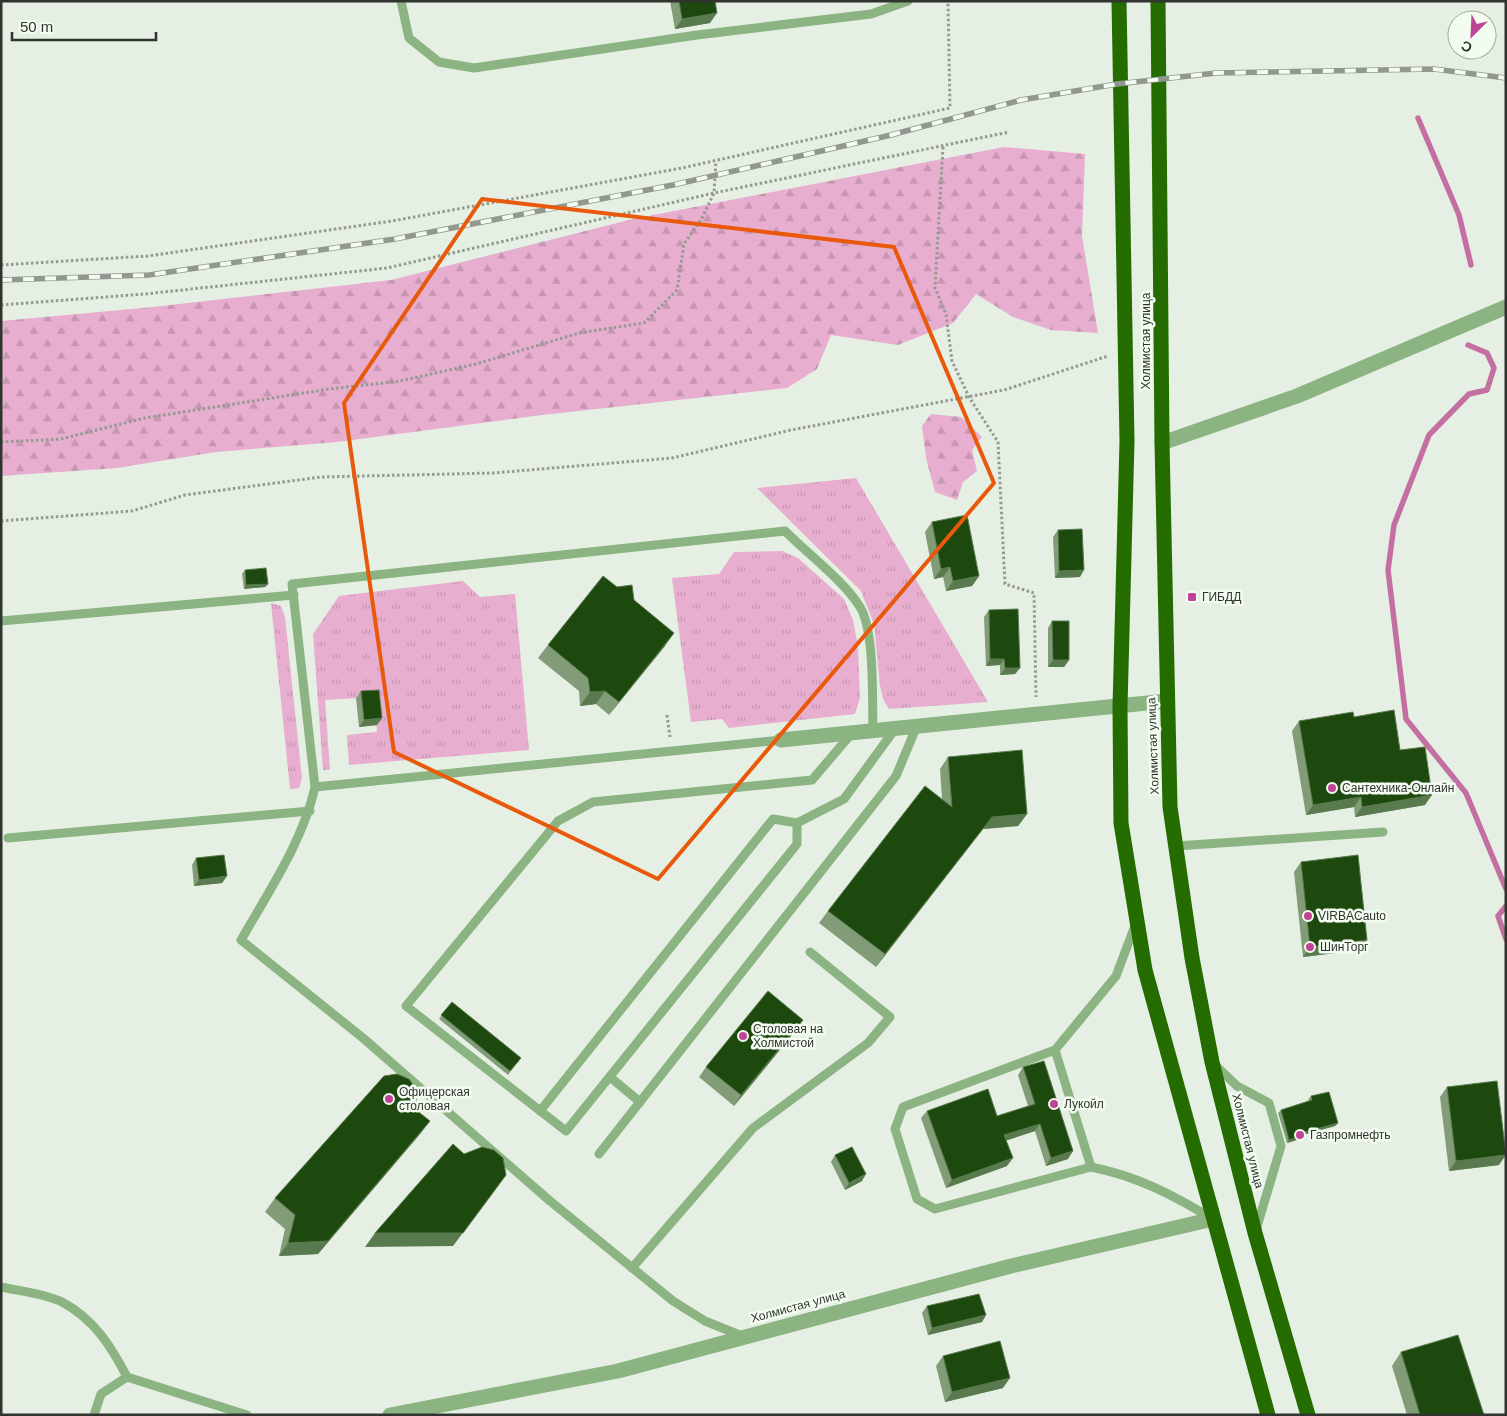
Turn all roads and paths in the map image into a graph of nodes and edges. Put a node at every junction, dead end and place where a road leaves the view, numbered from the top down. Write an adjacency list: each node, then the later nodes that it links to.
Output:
1 (401, 1): 2 (lane)
2 (908, 1)
3 (948, 1): 8 (path)
4 (1119, 1): 13 (highway, Холмистая улица)
5 (1158, 1): 16 (highway, Холмистая улица)
6 (1009, 132): 7 (path)
7 (943, 146): 9 (path); 14 (path)
8 (716, 160): 9 (path); 10 (path)
9 (714, 193): 11 (path); 15 (path)
10 (1, 265)
11 (1, 305)
12 (1506, 307): 16 (street)
13 (1126, 350): 14 (path); 21 (highway, Холмистая улица)
14 (969, 397): 17 (path); 22 (path)
15 (1, 442)
16 (1162, 443): 20 (highway, Холмистая улица)
17 (1, 521)
18 (294, 595): 19 (lane); 25 (lane); 28 (lane)
19 (1, 621)
20 (1167, 701): 21 (street); 33 (highway, Холмистая улица)
21 (1120, 707): 22 (street); 34 (highway, Холмистая улица)
22 (1037, 716): 23 (street)
23 (916, 728): 24 (street); 39 (lane)
24 (895, 729): 25 (street); 30 (lane)
25 (872, 731): 26 (street)
26 (852, 733): 27 (street); 40 (lane)
27 (781, 740): 28 (lane)
28 (315, 787): 29 (lane)
29 (310, 811): 32 (lane); 45 (lane)
30 (797, 823): 38 (lane); 40 (lane)
31 (1383, 832): 33 (lane)
32 (8, 838)
33 (1176, 846): 37 (highway, Холмистая улица)
34 (1137, 920): 36 (lane); 43 (highway, Холмистая улица)
35 (810, 952): 45 (lane)
36 (1055, 1050): 42 (lane); 42 (lane)
37 (1212, 1062): 44 (highway, Холмистая улица); 44 (lane)
38 (610, 1077): 39 (lane); 40 (lane)
39 (640, 1102): 41 (lane)
40 (540, 1110)
41 (599, 1154)
42 (1090, 1167): 43 (lane)
43 (1212, 1220): 47 (street, Холмистая улица); 52 (highway, Холмистая улица)
44 (1255, 1233): 53 (highway, Холмистая улица)
45 (632, 1268): 47 (lane)
46 (1, 1287): 48 (lane)
47 (742, 1336): 51 (street, Холмистая улица)
48 (127, 1377): 49 (lane); 50 (lane)
49 (94, 1415)
50 (247, 1415)
51 (390, 1415)
52 (1268, 1415)
53 (1308, 1415)

